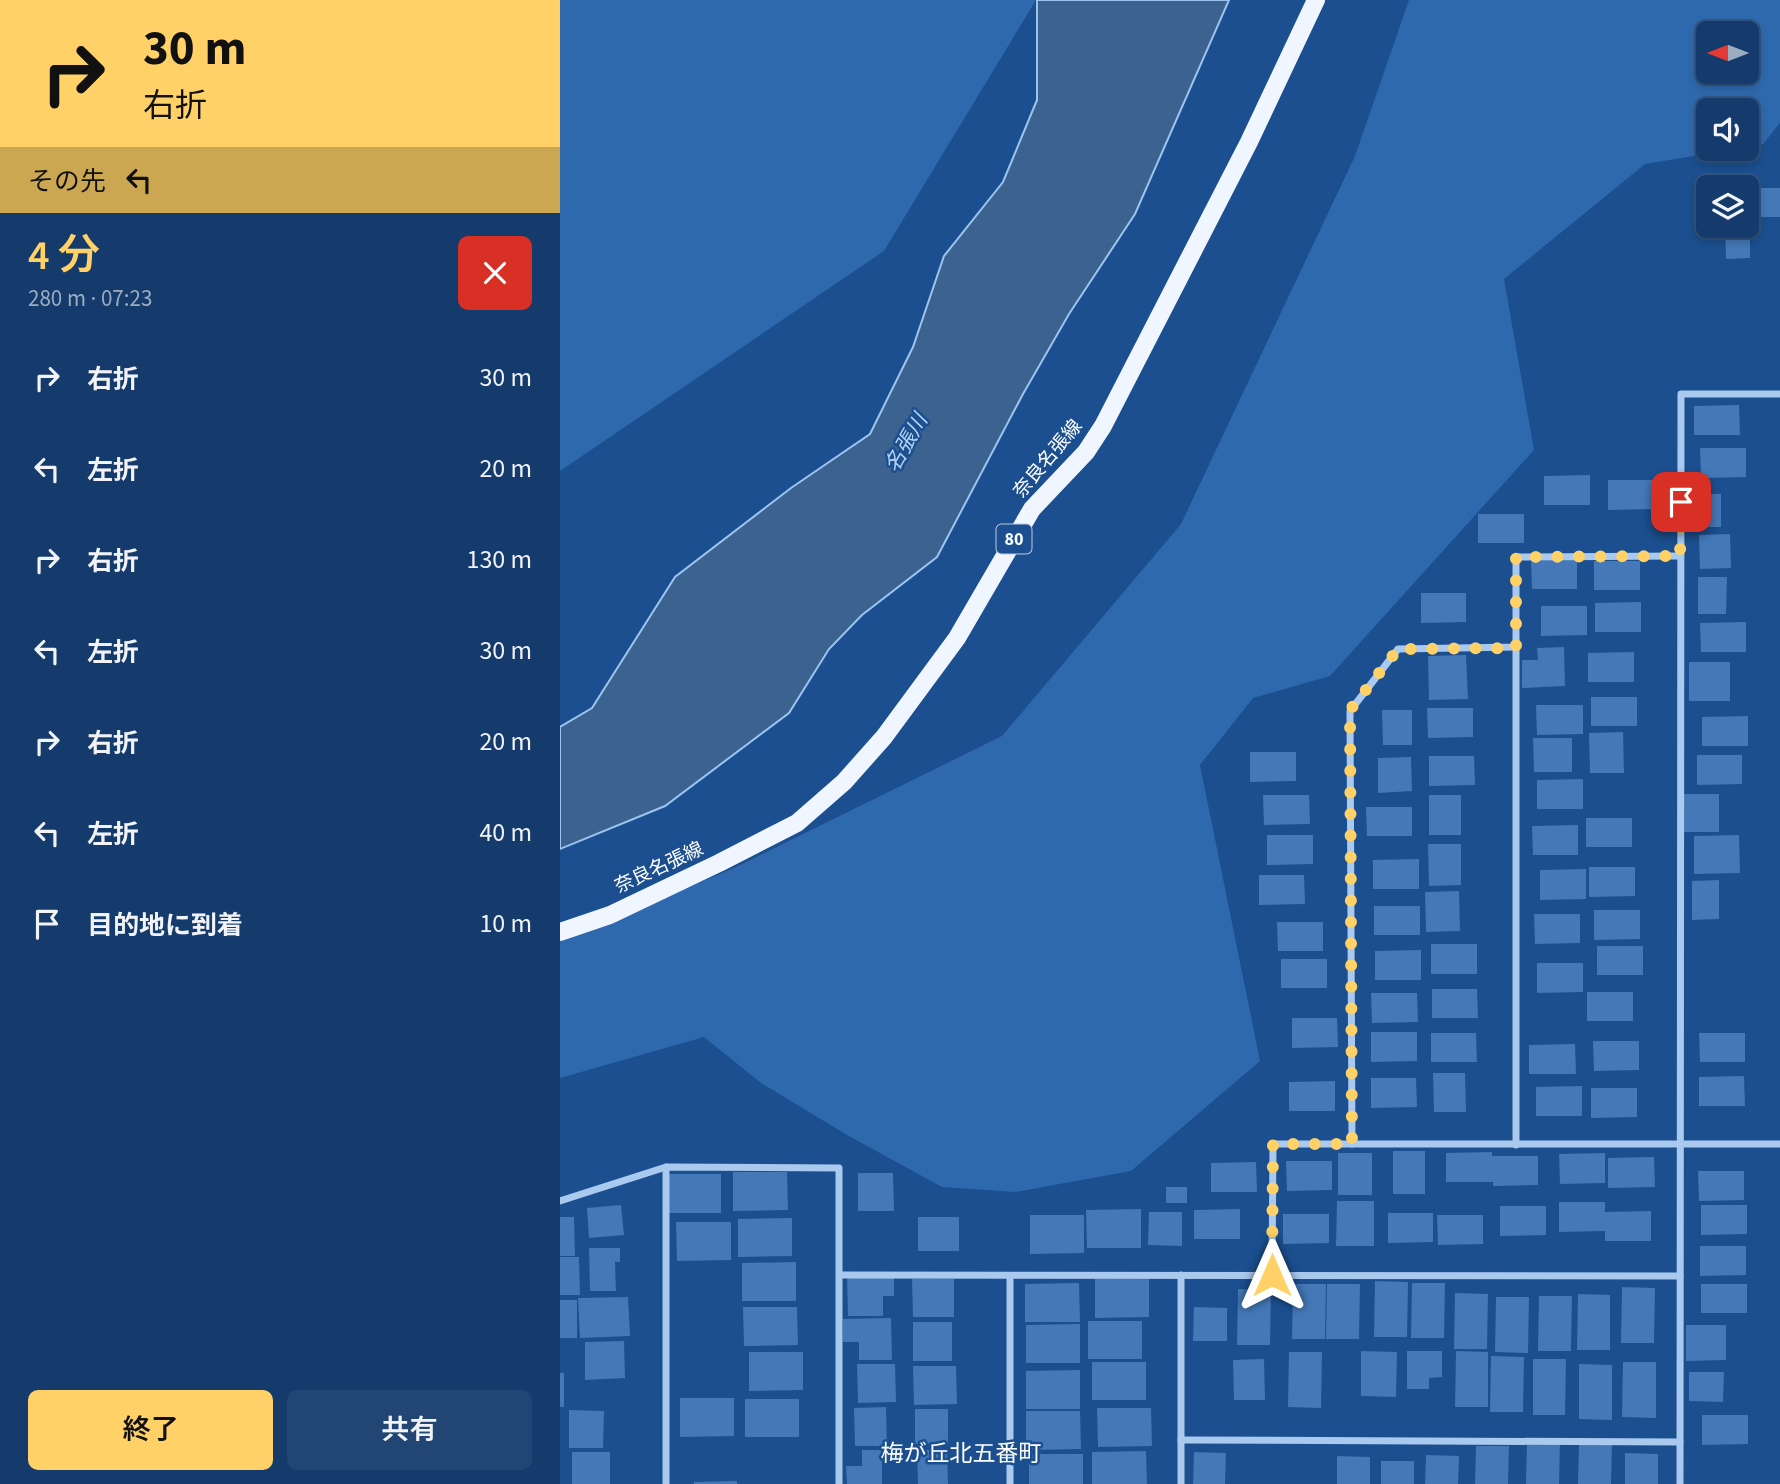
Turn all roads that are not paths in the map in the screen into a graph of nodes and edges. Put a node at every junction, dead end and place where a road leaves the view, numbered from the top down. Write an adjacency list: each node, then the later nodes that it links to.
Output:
1 (1316, 0): 5 (main road, 奈良名張線 / 80)
2 (1780, 394): 3 (street)
3 (1680, 556): 4 (street); 7 (street)
4 (1516, 648): 6 (street); 9 (street)
5 (560, 932)
6 (1352, 1144): 9 (street); 14 (street)
7 (1680, 1144): 8 (street); 9 (street); 16 (street)
8 (1780, 1144)
9 (1516, 1145)
10 (666, 1167): 11 (street); 12 (street); 19 (street)
11 (560, 1201)
12 (839, 1275): 15 (street); 20 (street)
13 (1181, 1275): 14 (street); 15 (street); 17 (street)
14 (1272, 1275): 16 (street)
15 (1010, 1276): 21 (street)
16 (1679, 1276): 18 (street)
17 (1181, 1440): 18 (street); 22 (street)
18 (1680, 1442): 23 (street)
19 (666, 1484)
20 (839, 1484)
21 (1010, 1484)
22 (1181, 1484)
23 (1680, 1484)

